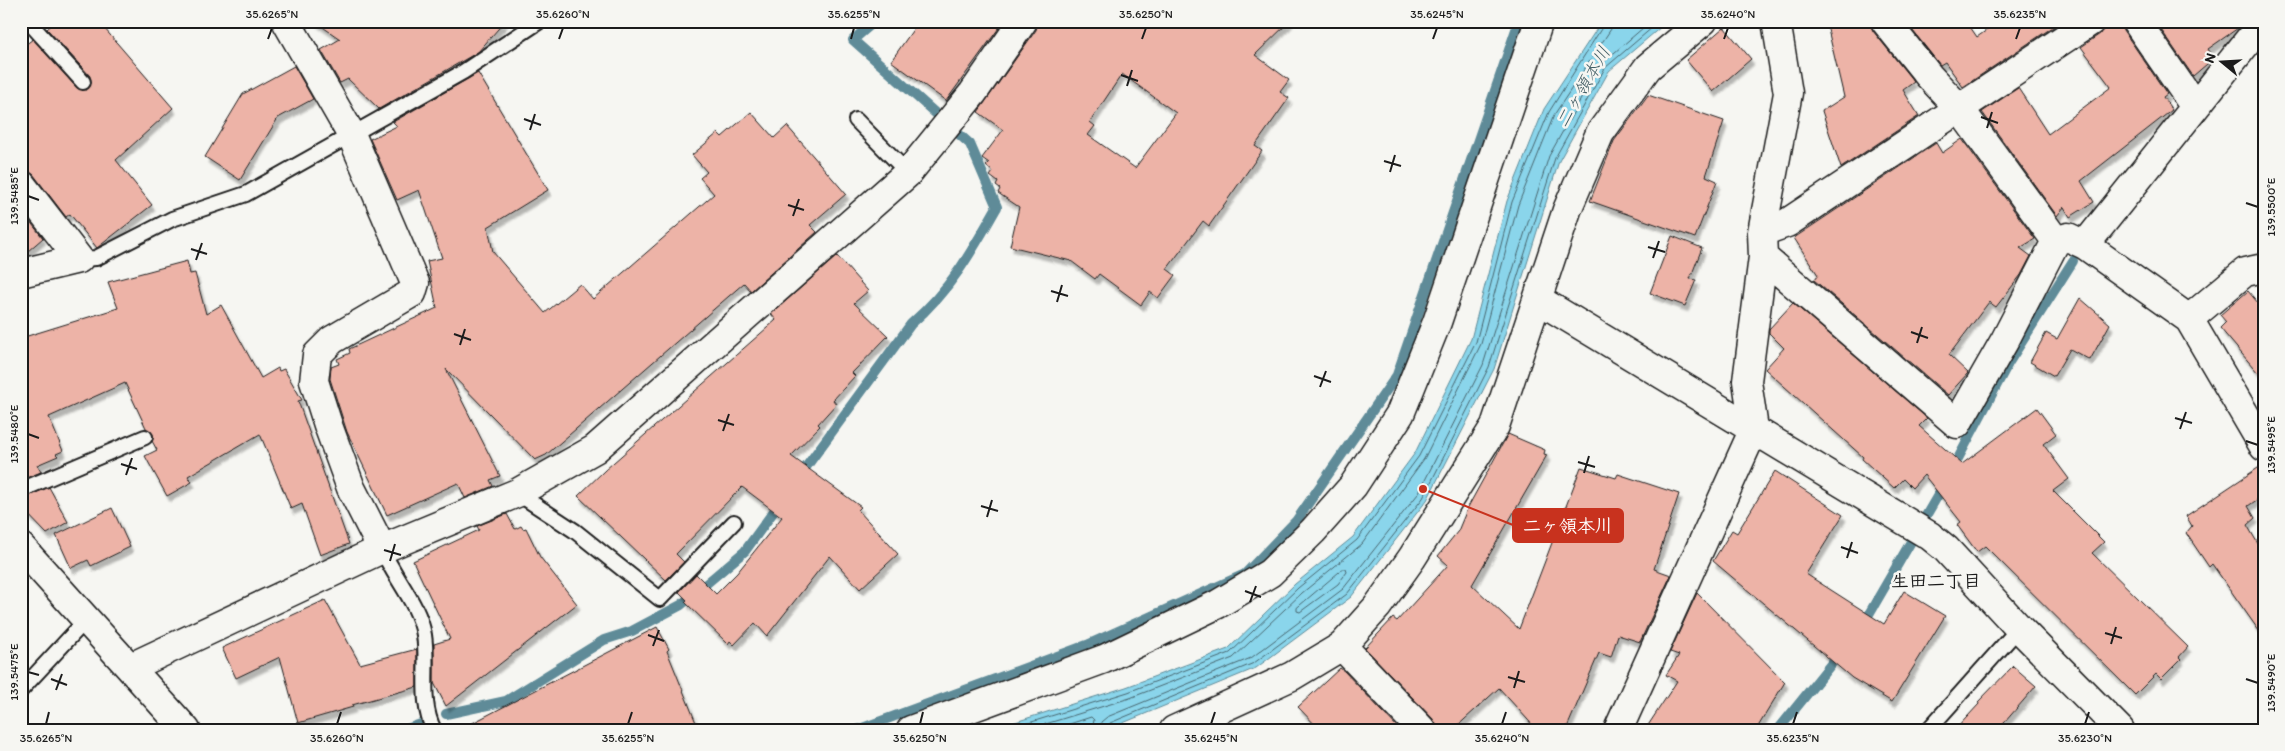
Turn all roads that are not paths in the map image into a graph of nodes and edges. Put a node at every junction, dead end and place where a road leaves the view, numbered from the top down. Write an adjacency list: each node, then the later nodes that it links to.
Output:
1 (28, 21): 12 (lane)
2 (286, 21): 16 (street)
3 (540, 21): 16 (lane)
4 (1024, 21): 17 (street)
5 (1539, 21): 42 (street)
6 (1702, 21): 25 (street)
7 (1776, 21): 20 (street)
8 (1886, 21): 14 (street)
9 (2090, 21): 14 (street)
10 (2136, 21): 13 (street)
11 (2261, 23): 13 (street)
12 (83, 82)
13 (2195, 107): 21 (street)
14 (1960, 109): 19 (street); 20 (street)
15 (856, 120): 17 (lane)
16 (351, 134): 22 (lane); 34 (street)
17 (908, 173): 31 (street)
18 (21, 184): 22 (street)
19 (2056, 241): 20 (street); 21 (street)
20 (1762, 244): 27 (street)
21 (2084, 245): 26 (street)
22 (79, 259): 24 (street)
23 (2264, 268): 26 (street)
24 (21, 273)
25 (1538, 300): 27 (street); 37 (street)
26 (2189, 319): 29 (street)
27 (1754, 429): 36 (street); 45 (street)
28 (144, 437): 30 (lane)
29 (2264, 447)
30 (21, 490)
31 (517, 492): 32 (lane); 34 (street)
32 (734, 522)
33 (21, 547): 35 (street)
34 (382, 550): 38 (street); 41 (lane)
35 (86, 620): 38 (street); 39 (lane)
36 (2019, 628): 46 (lane); 47 (street)
37 (1342, 646): 43 (street); 44 (street)
38 (132, 667): 40 (street)
39 (21, 690)
40 (186, 730)
41 (434, 730)
42 (911, 730)
43 (1174, 730)
44 (1422, 730)
45 (1618, 730)
46 (1928, 730)
47 (2120, 730)

